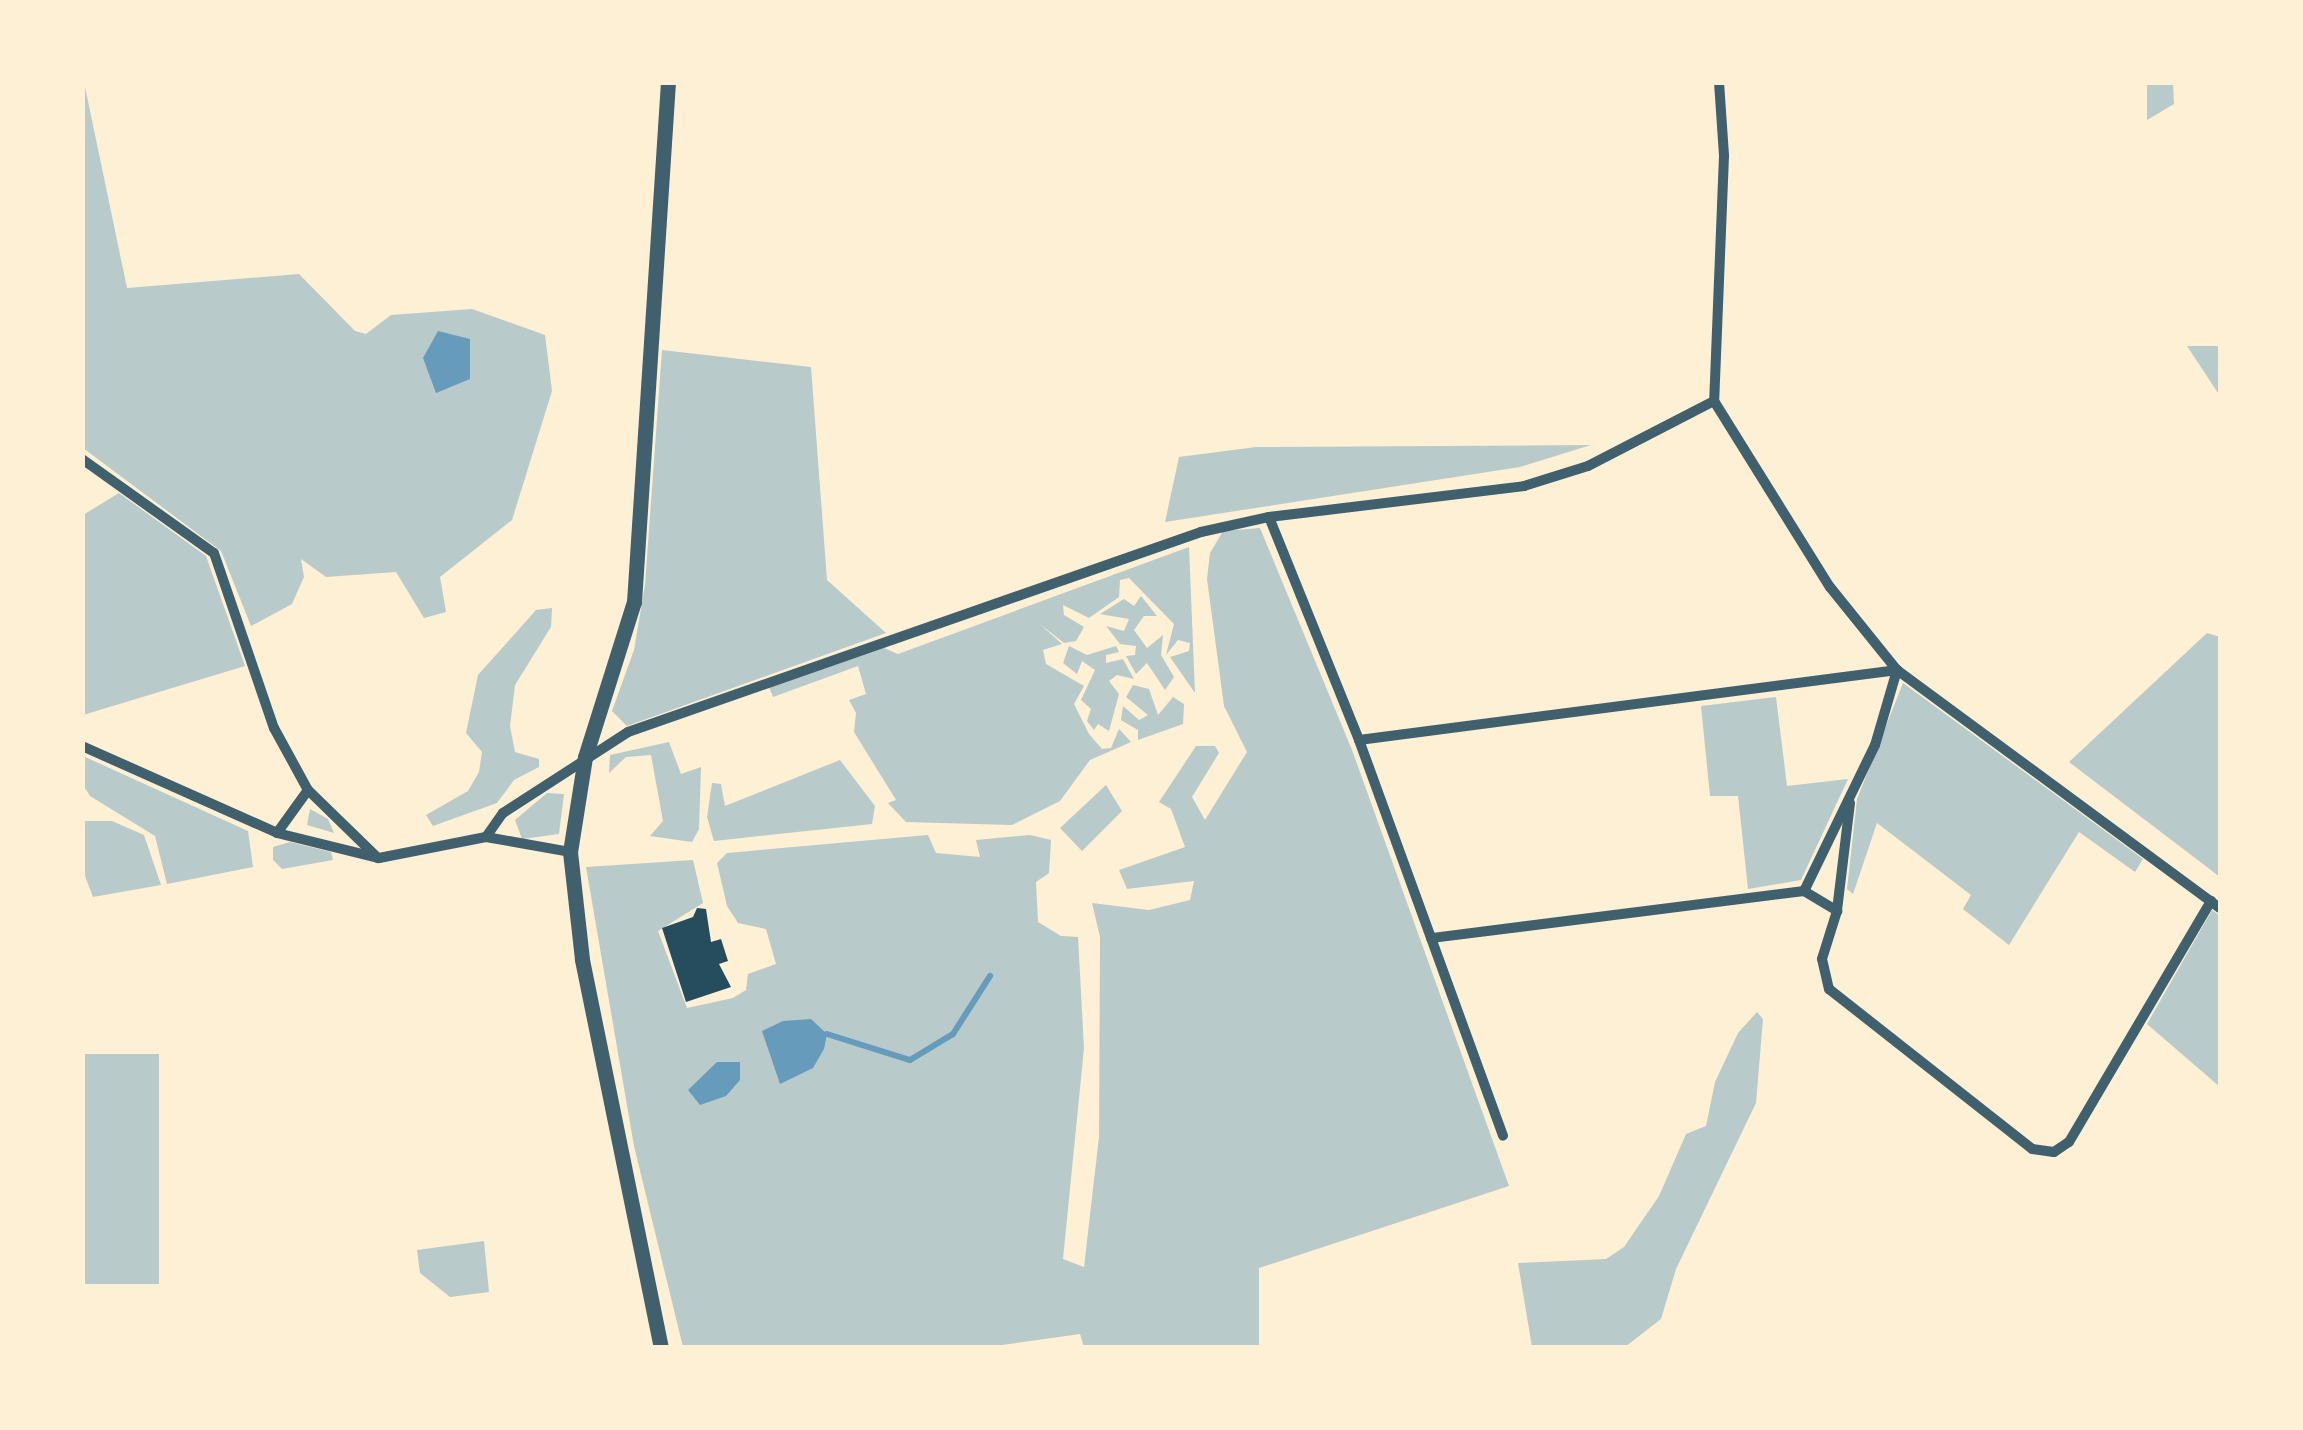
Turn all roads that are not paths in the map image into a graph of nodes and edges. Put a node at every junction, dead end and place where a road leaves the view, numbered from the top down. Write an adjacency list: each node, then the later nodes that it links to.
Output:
1 (668, 82): 9 (street)
2 (1719, 82): 3 (street)
3 (1714, 401): 5 (street); 6 (street)
4 (82, 459): 10 (street)
5 (1269, 517): 7 (street); 9 (street)
6 (1897, 670): 7 (street); 11 (street); 17 (street)
7 (1359, 740): 19 (street)
8 (82, 746): 12 (street)
9 (585, 756): 13 (street); 14 (street)
10 (308, 790): 12 (street); 15 (street)
11 (1851, 794): 16 (street); 18 (street)
12 (277, 832): 15 (street)
13 (486, 837): 14 (street); 15 (street)
14 (570, 852): 21 (street)
15 (378, 858)
16 (1804, 891): 18 (street); 19 (street)
17 (2216, 904): 18 (street)
18 (1837, 910)
19 (1431, 938): 20 (street)
20 (1503, 1136)
21 (661, 1348)

